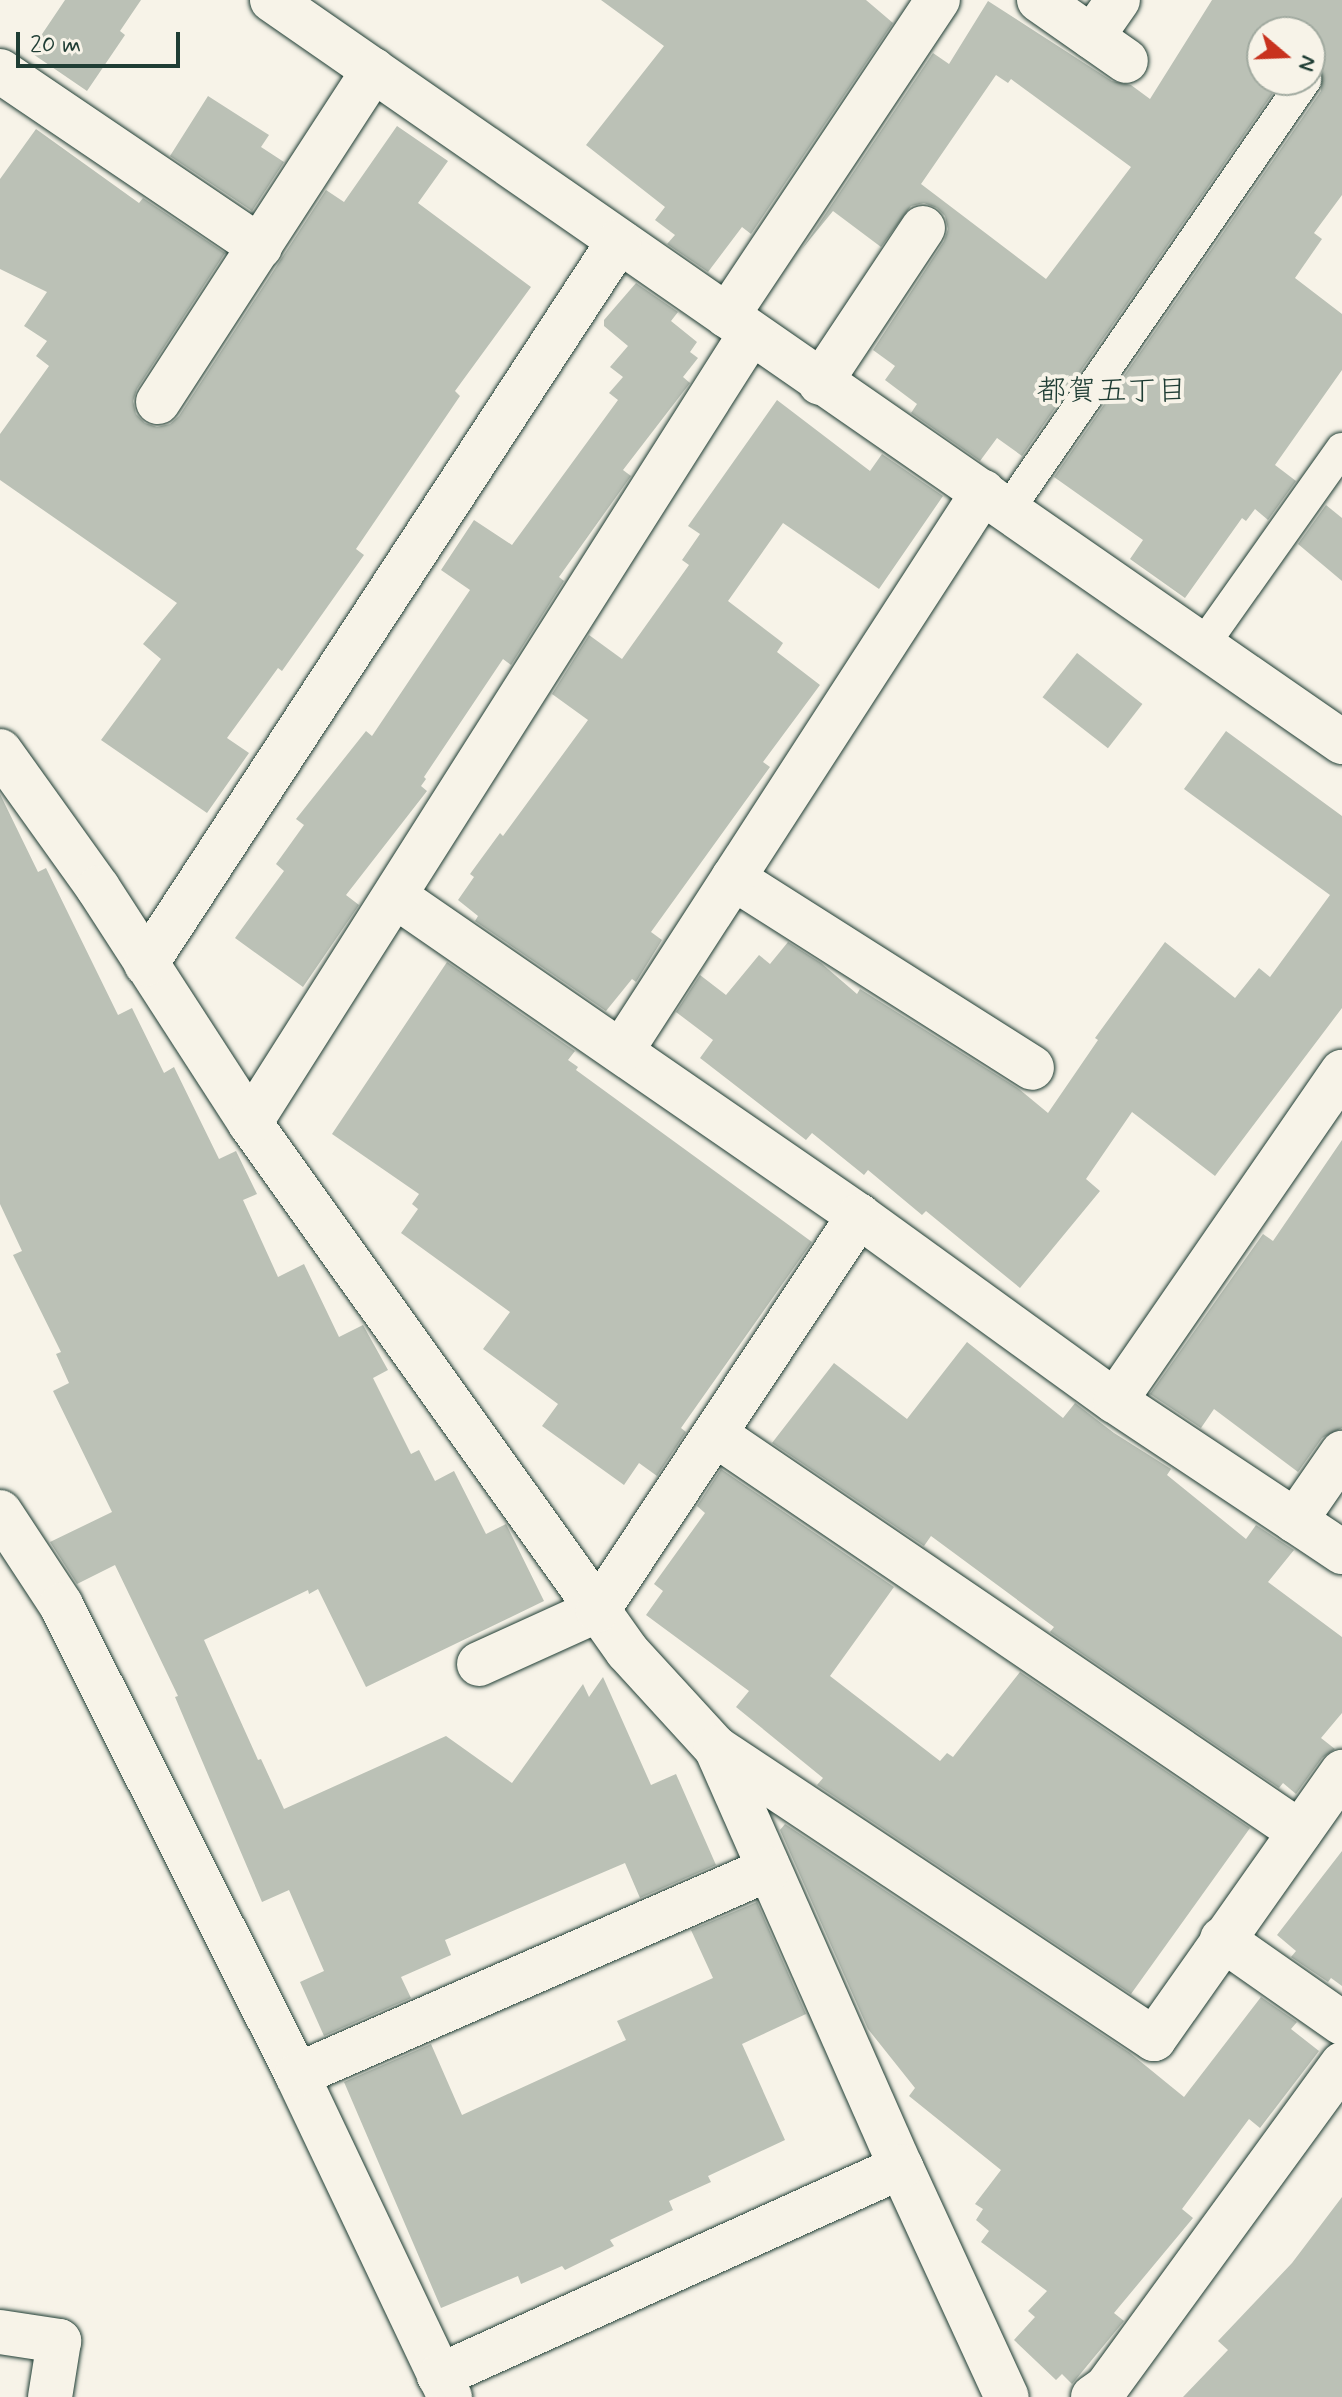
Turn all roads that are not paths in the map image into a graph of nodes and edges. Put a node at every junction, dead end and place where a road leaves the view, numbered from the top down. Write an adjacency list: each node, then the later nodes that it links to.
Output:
1 (938, 0): 11 (street)
2 (1039, 0): 3 (street)
3 (1118, 0)
4 (295, 7): 5 (street)
5 (374, 70): 9 (street); 10 (street)
6 (0, 71): 10 (street)
7 (1293, 96): 15 (lane)
8 (923, 228): 12 (street)
9 (619, 241): 11 (street); 21 (street)
10 (260, 247): 13 (street)
11 (739, 325): 12 (street); 20 (street)
12 (820, 383): 15 (street)
13 (158, 402)
14 (1342, 449): 16 (lane)
15 (995, 501): 16 (street); 19 (street)
16 (1203, 645): 17 (street)
17 (1342, 742)
18 (0, 751): 21 (street)
19 (733, 878): 22 (street); 23 (street)
20 (395, 896): 22 (street); 25 (street)
21 (146, 964): 25 (street)
22 (622, 1050): 26 (street)
23 (1032, 1068)
24 (1342, 1072): 27 (street)
25 (250, 1123): 33 (street)
26 (859, 1216): 27 (street); 28 (street)
27 (1115, 1401): 31 (street)
28 (716, 1435): 33 (street); 37 (street)
29 (1342, 1453): 31 (street)
30 (0, 1512): 42 (street)
31 (1295, 1521): 32 (street)
32 (1342, 1552)
33 (598, 1610): 34 (street); 35 (street)
34 (479, 1664)
35 (716, 1748): 38 (street); 39 (street)
36 (1342, 1772): 37 (street)
37 (1300, 1832): 39 (street)
38 (769, 1869): 42 (street); 43 (street)
39 (1222, 1939): 40 (street)
40 (1342, 2023)
41 (1342, 2064): 48 (street)
42 (297, 2075): 45 (street)
43 (901, 2167): 45 (street); 47 (street)
44 (0, 2332): 46 (street)
45 (444, 2386)
46 (50, 2397)
47 (1007, 2397)
48 (1093, 2397)

